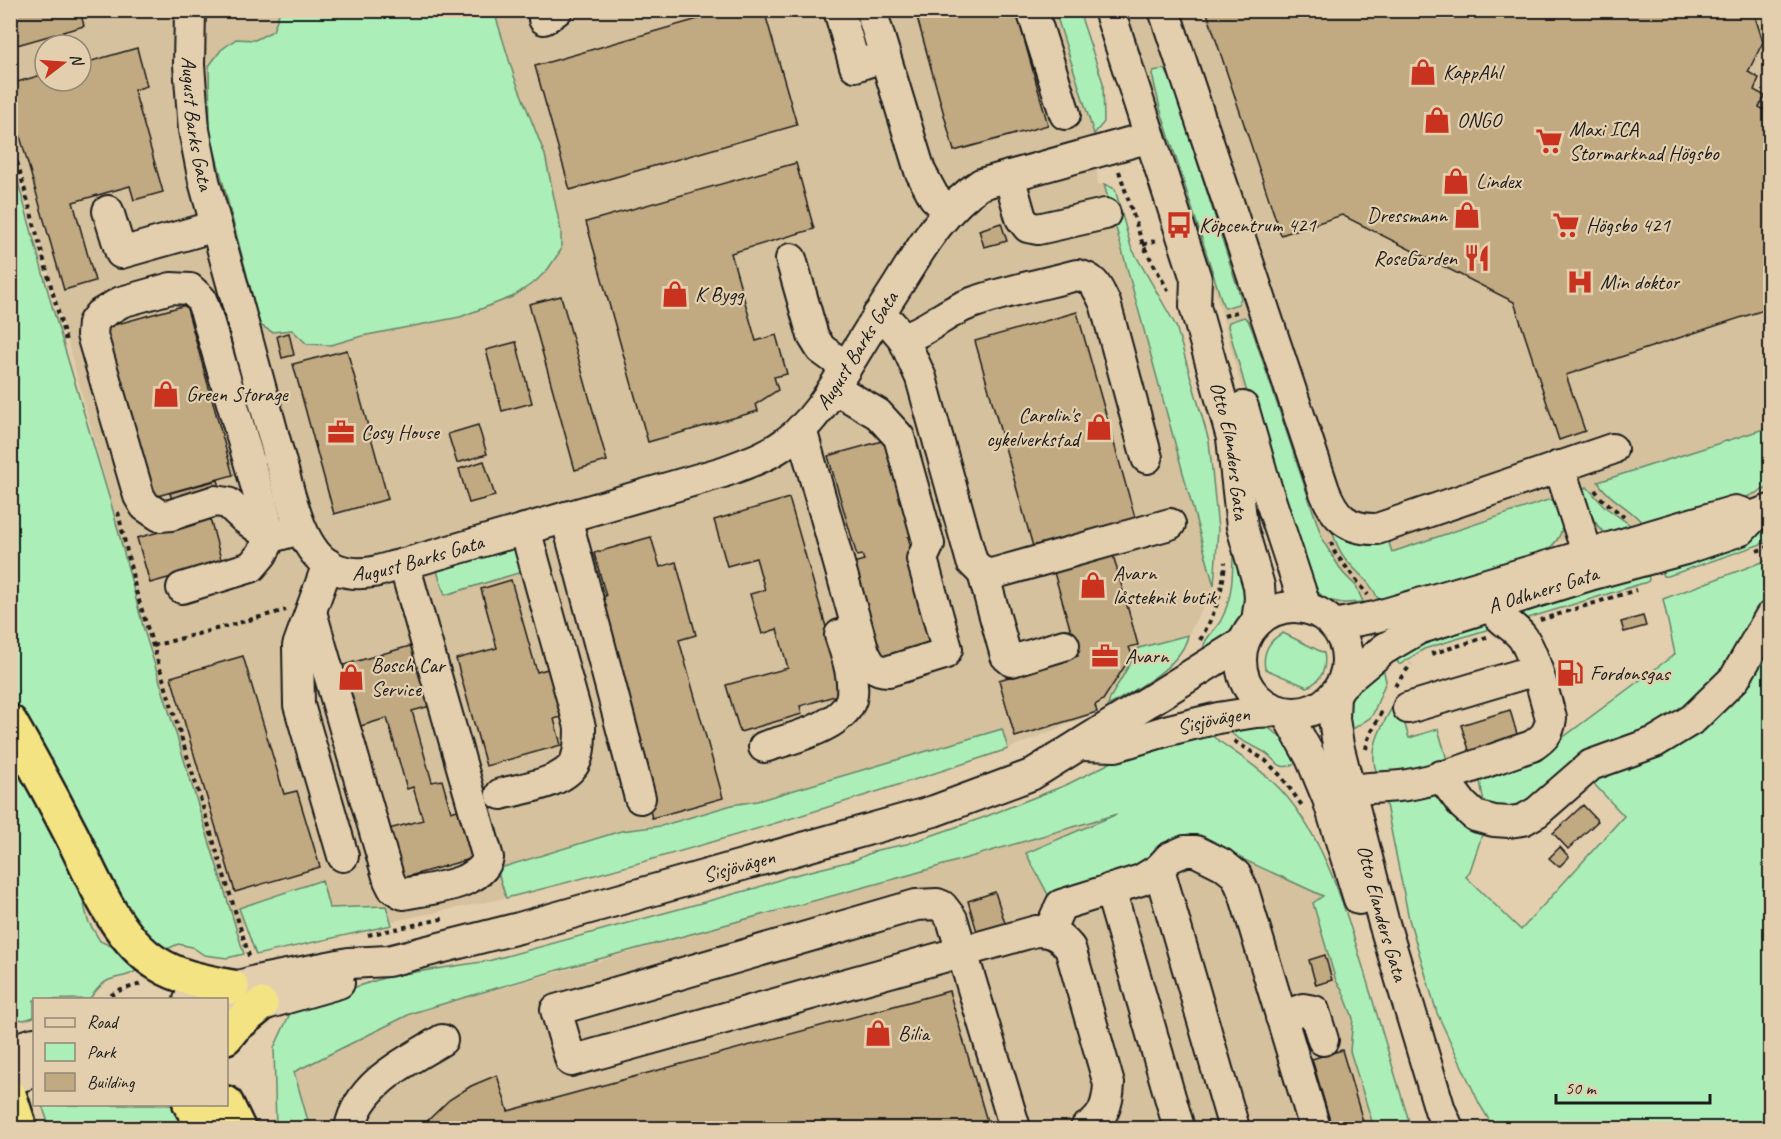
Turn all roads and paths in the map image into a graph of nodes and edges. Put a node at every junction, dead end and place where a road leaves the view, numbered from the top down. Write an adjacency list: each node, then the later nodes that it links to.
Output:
1 (190, 10): 16 (street, August Barks Gata)
2 (839, 10): 7 (street)
3 (871, 10): 7 (street)
4 (1032, 10): 8 (street)
5 (1109, 10): 10 (street, Otto Elanders Gata)
6 (1164, 10): 29 (street)
7 (885, 56): 14 (street)
8 (1065, 114)
9 (10, 136): 24 (path)
10 (1150, 137): 11 (street, August Barks Gata); 20 (street, Otto Elanders Gata)
11 (1116, 147): 12 (street, August Barks Gata); 18 (path)
12 (1009, 176): 14 (street, August Barks Gata); 15 (street)
13 (108, 211): 16 (street)
14 (948, 211): 22 (street, August Barks Gata)
15 (1105, 214)
16 (216, 226): 35 (street, August Barks Gata)
17 (1157, 240): 18 (path)
18 (1143, 245): 21 (path)
19 (791, 259): 25 (street)
20 (1196, 279): 48 (street, Otto Elanders Gata); 52 (street, Otto Elanders Gata)
21 (1172, 296)
22 (878, 315): 23 (street); 25 (street, August Barks Gata)
23 (903, 338): 28 (street); 43 (street)
24 (68, 349)
25 (840, 377): 26 (street, August Barks Gata); 26 (street)
26 (793, 436): 32 (street, August Barks Gata); 66 (street)
27 (1612, 449): 29 (street)
28 (1147, 458)
29 (1559, 466): 42 (street)
30 (118, 510): 54 (path)
31 (1762, 513): 42 (street, A Odhners Gata)
32 (566, 517): 34 (street, August Barks Gata); 70 (street)
33 (1170, 524): 43 (street)
34 (525, 528): 41 (street, August Barks Gata); 69 (street)
35 (300, 529): 36 (street); 40 (street, August Barks Gata)
36 (271, 537): 36 (street); 44 (street)
37 (1770, 546): 38 (path)
38 (1752, 553)
39 (1225, 555): 57 (path)
40 (328, 564): 41 (street, August Barks Gata); 47 (street)
41 (404, 564): 47 (street)
42 (1591, 564): 46 (street, A Odhners Gata); 50 (street, A Odhners Gata)
43 (983, 573): 53 (street)
44 (182, 588)
45 (1643, 588): 51 (path)
46 (1492, 605): 51 (street); 59 (street, A Odhners Gata)
47 (313, 607): 54 (path); 72 (street)
48 (1306, 608): 50 (street); 52 (street)
49 (1770, 617): 67 (street)
50 (1334, 625): 59 (street, Otto Elanders Gata)
51 (1513, 629): 55 (path); 58 (street)
52 (1250, 632): 57 (street, Sisjövägen); 61 (street, Otto Elanders Gata)
53 (1064, 645)
54 (153, 646): 81 (path)
55 (1422, 656)
56 (1413, 661): 60 (path)
57 (1202, 670): 65 (street, Sisjövägen)
58 (1536, 670): 60 (street); 67 (street)
59 (1339, 689): 61 (street); 68 (street, Otto Elanders Gata)
60 (1395, 701): 64 (path)
61 (1282, 712): 62 (street, Sisjövägen); 105 (street, Otto Elanders Gata)
62 (1218, 718): 65 (street, Sisjövägen); 71 (path)
63 (10, 722): 80 (highway)
64 (1368, 739)
65 (1081, 745): 79 (street, Sisjövägen)
66 (764, 747)
67 (1441, 776): 68 (street)
68 (1351, 790): 106 (street, Otto Elanders Gata)
69 (501, 794)
70 (640, 798)
71 (1308, 816)
72 (343, 856)
73 (1159, 868): 74 (street); 85 (street); 103 (street)
74 (1110, 889): 76 (street); 102 (street)
75 (449, 918): 77 (path)
76 (1049, 931): 78 (street); 101 (street)
77 (368, 935)
78 (962, 953): 78 (street); 100 (street)
79 (388, 961): 81 (street, Sisjövägen); 84 (street, Sisjövägen)
80 (162, 966): 81 (highway); 82 (path)
81 (233, 988): 83 (street, Sisjövägen); 84 (street, Sisjövägen)
82 (106, 998)
83 (193, 998)
84 (261, 1005): 86 (highway)
85 (1281, 1017): 88 (street); 104 (street)
86 (228, 1034)
87 (442, 1040): 99 (street)
88 (1323, 1040)
89 (33, 1043): 90 (street)
90 (10, 1050)
91 (33, 1072): 92 (street)
92 (10, 1079)
93 (10, 1097): 96 (highway)
94 (191, 1106): 97 (highway)
95 (227, 1106): 98 (highway)
96 (20, 1128)
97 (204, 1128)
98 (238, 1128)
99 (350, 1128)
100 (1015, 1128)
101 (1086, 1128)
102 (1179, 1128)
103 (1234, 1128)
104 (1315, 1128)
105 (1431, 1128)
106 (1448, 1128)

